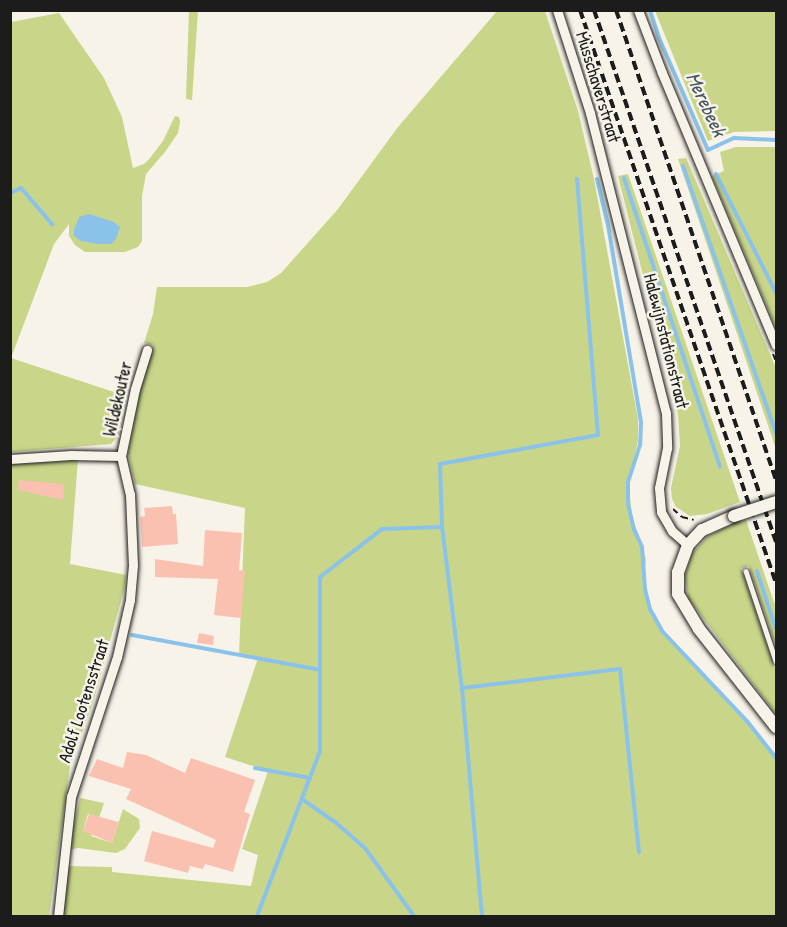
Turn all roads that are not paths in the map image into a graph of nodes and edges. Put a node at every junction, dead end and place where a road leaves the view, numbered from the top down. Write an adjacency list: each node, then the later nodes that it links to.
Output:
1 (557, 10): 3 (street, Musschaverstraat)
2 (638, 10): 4 (street)
3 (605, 174): 9 (street, Halewijnstationstraat)
4 (777, 345)
5 (147, 350): 6 (street, Wildekouter)
6 (121, 456): 7 (street); 13 (street, Adolf Lootensstraat)
7 (10, 459)
8 (777, 502): 9 (street, bridge)
9 (688, 545): 12 (street)
10 (746, 571): 11 (lane)
11 (777, 661)
12 (777, 726)
13 (58, 916)

